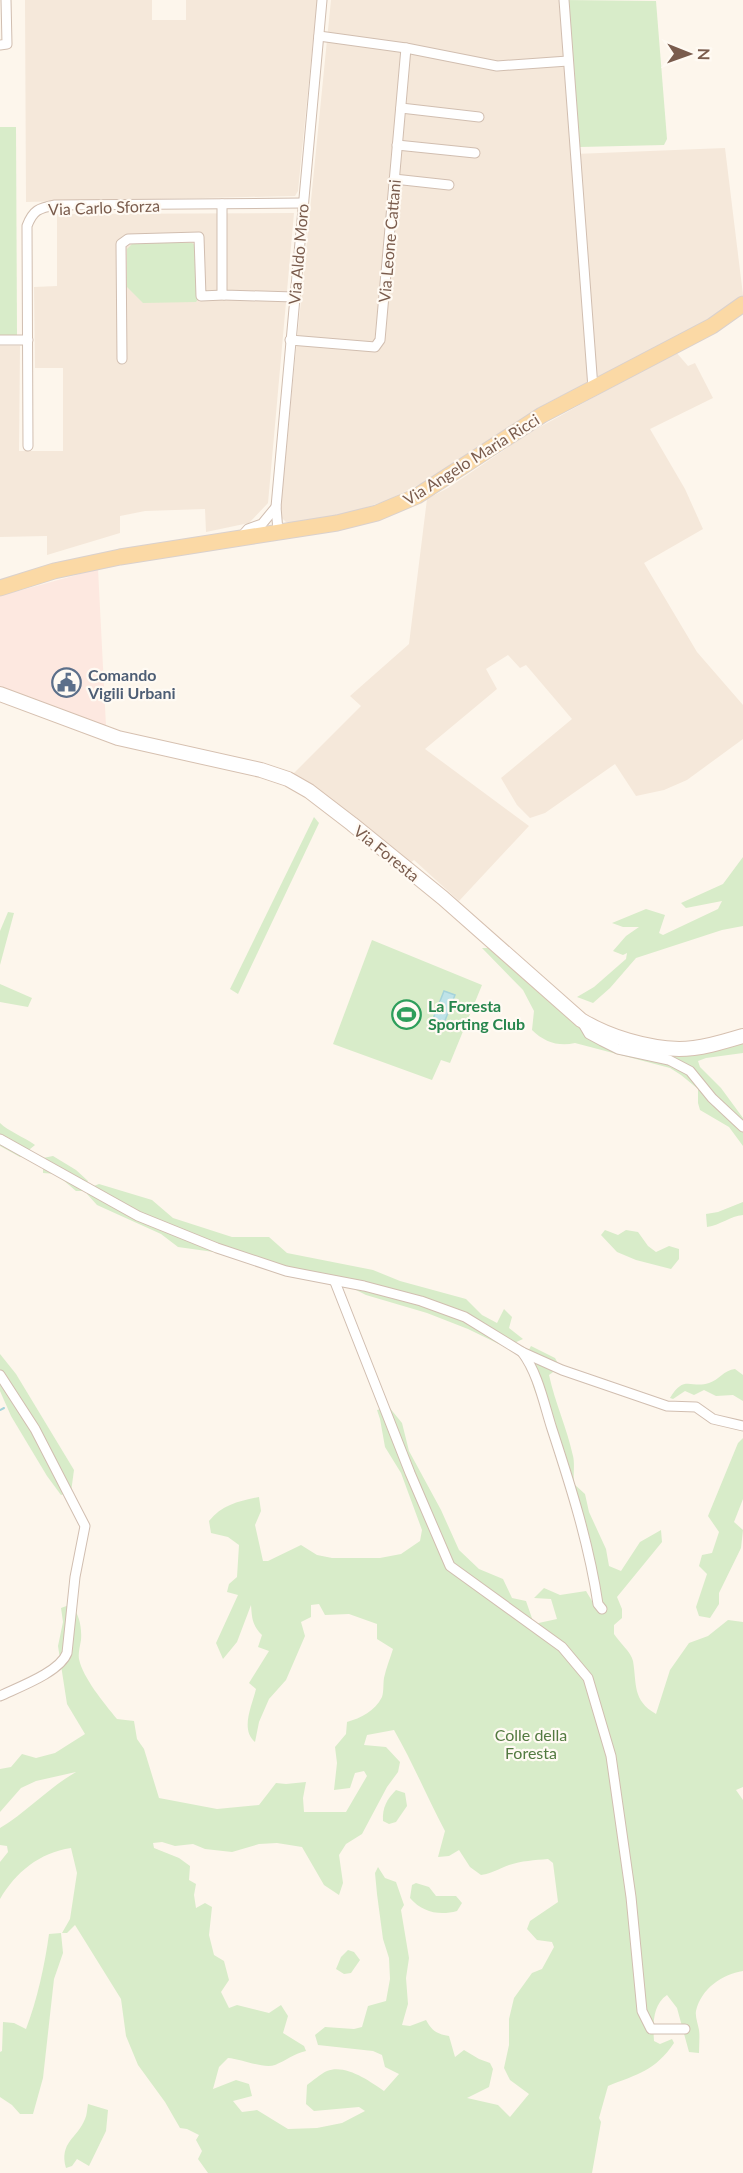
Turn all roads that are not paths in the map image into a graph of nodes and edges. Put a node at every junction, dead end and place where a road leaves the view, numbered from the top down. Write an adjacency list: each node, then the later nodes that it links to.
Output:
1 (6, 0): 5 (street)
2 (322, 0): 4 (street, Via Aldo Moro)
3 (564, 0): 7 (street)
4 (319, 36): 6 (street); 14 (street, Via Aldo Moro)
5 (0, 45)
6 (406, 48): 7 (street); 8 (street, Via Leone Cattani)
7 (568, 61): 23 (street)
8 (401, 108): 9 (street); 10 (street, Via Leone Cattani)
9 (479, 117)
10 (397, 145): 11 (street); 12 (street, Via Leone Cattani)
11 (475, 153)
12 (394, 179): 13 (street); 21 (street, Via Leone Cattani)
13 (449, 185)
14 (303, 203): 15 (street, Via Carlo Sforza); 17 (street, Via Aldo Moro)
15 (222, 204): 16 (street); 20 (street, Via Carlo Sforza)
16 (224, 295): 17 (street); 22 (street)
17 (294, 297): 21 (street, Via Aldo Moro)
18 (743, 304): 23 (main road, Via Angelo Maria Ricci)
19 (0, 340): 20 (street)
20 (28, 340): 24 (street, Via Carlo Sforza)
21 (290, 340): 25 (street, Via Aldo Moro)
22 (122, 359)
23 (593, 388): 26 (main road, Via Angelo Maria Ricci)
24 (28, 446)
25 (276, 507): 26 (street, Via Aldo Moro); 27 (street)
26 (278, 531): 27 (main road, Via Angelo Maria Ricci)
27 (241, 537): 28 (main road, Via Angelo Maria Ricci)
28 (0, 588)
29 (0, 694): 30 (main road, Via Foresta)
30 (581, 1020): 31 (main road, Via Foresta); 32 (street)
31 (743, 1036)
32 (743, 1127)
33 (0, 1139): 34 (street)
34 (335, 1282): 35 (street); 40 (street)
35 (522, 1352): 37 (street); 38 (street)
36 (0, 1376): 39 (street)
37 (743, 1426)
38 (602, 1609)
39 (0, 1696)
40 (685, 2029)

